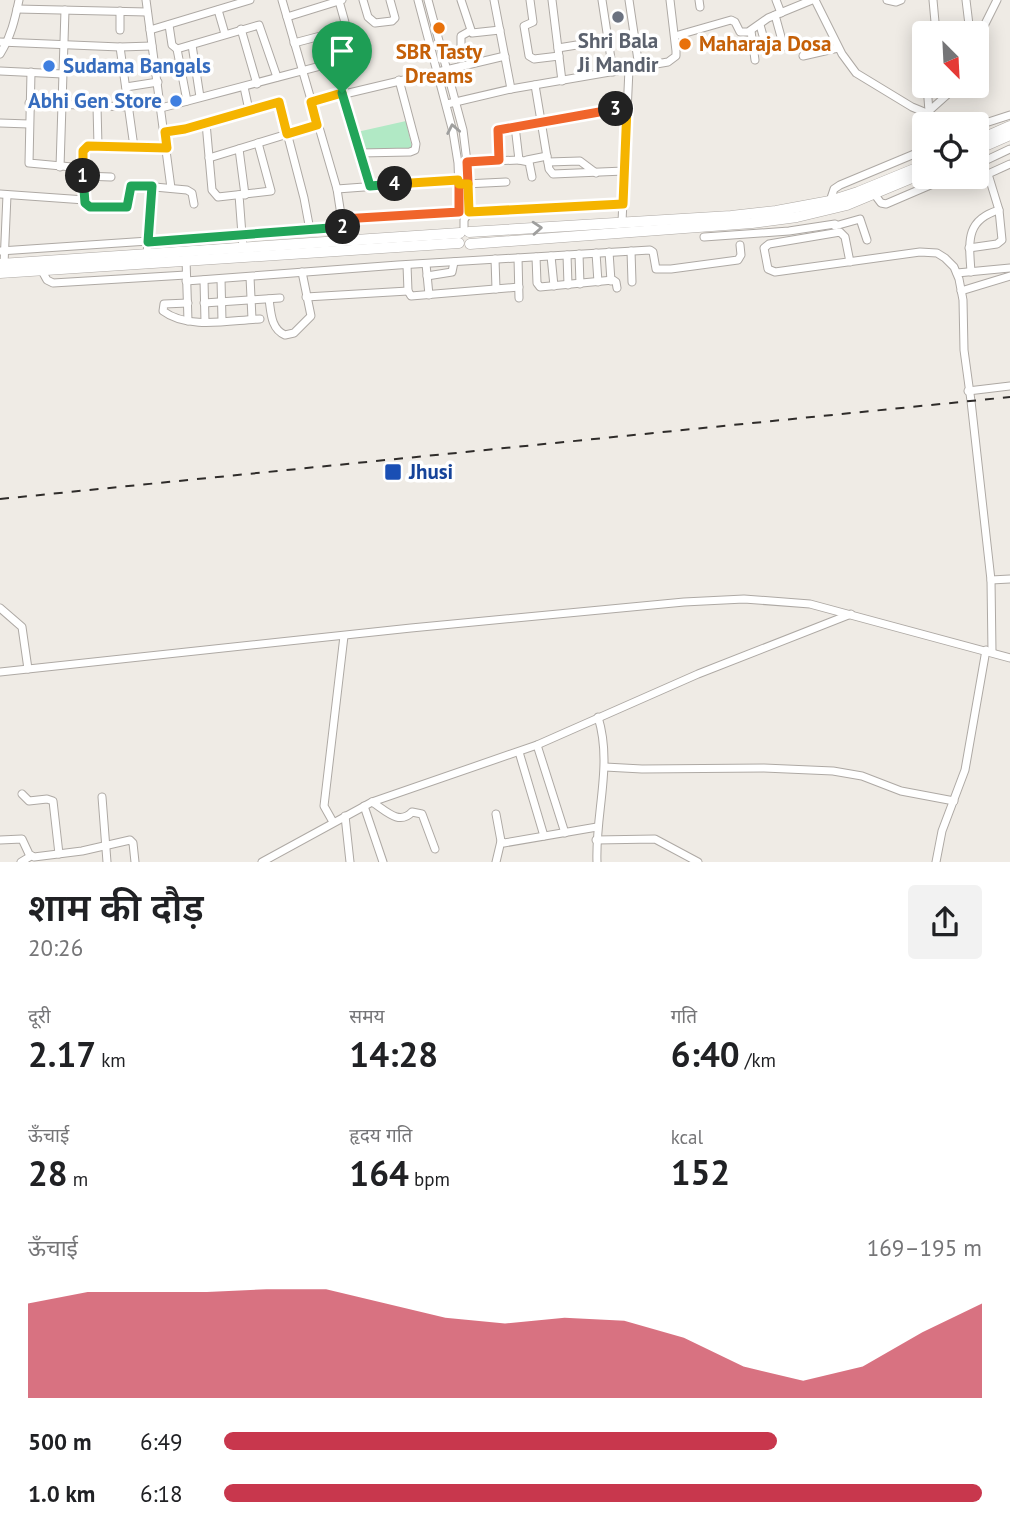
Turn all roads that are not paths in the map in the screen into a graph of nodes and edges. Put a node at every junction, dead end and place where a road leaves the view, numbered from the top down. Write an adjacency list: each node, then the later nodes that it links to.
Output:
1 (19, 0): 26 (street)
2 (78, 0): 28 (street)
3 (108, 0): 30 (street)
4 (146, 0): 32 (street)
5 (247, 0): 29 (street)
6 (282, 0): 34 (street)
7 (363, 0): 8 (street)
8 (390, 0)
9 (418, 0): 69 (street)
10 (428, 0): 65 (street)
11 (461, 0): 46 (street)
12 (494, 0): 44 (street)
13 (530, 0): 59 (street)
14 (552, 0): 59 (street)
15 (603, 0): 49 (street)
16 (629, 0): 64 (street)
17 (670, 0): 48 (street)
18 (776, 0): 33 (street)
19 (814, 0): 33 (street); 56 (street)
20 (887, 0): 21 (street)
21 (901, 0)
22 (933, 0): 35 (street)
23 (966, 0): 36 (street)
24 (997, 0): 37 (street)
25 (341, 1): 34 (street); 41 (street)
26 (17, 9): 27 (street); 50 (street)
27 (65, 10): 28 (street); 52 (street)
28 (76, 10): 30 (street)
29 (218, 10): 38 (street); 47 (street)
30 (107, 11): 31 (street)
31 (120, 11): 32 (street); 42 (street)
32 (148, 12): 43 (street)
33 (778, 14): 39 (street); 39 (street)
34 (286, 17): 51 (street)
35 (935, 21)
36 (969, 21)
37 (986, 21)
38 (169, 25): 43 (street); 57 (street)
39 (760, 25): 45 (street)
40 (241, 29): 47 (street); 73 (street); 77 (street)
41 (347, 29): 51 (street); 68 (street)
42 (120, 30)
43 (150, 30): 54 (street)
44 (500, 30): 46 (street); 61 (street)
45 (751, 31): 48 (street); 63 (street)
46 (470, 32): 58 (street)
47 (225, 34): 53 (street)
48 (675, 36): 64 (street)
49 (608, 40): 59 (street); 71 (street)
50 (4, 42): 52 (street); 60 (street)
51 (294, 43): 68 (street)
52 (64, 45): 55 (street); 72 (street)
53 (192, 45): 57 (street); 83 (street)
54 (152, 46): 55 (street); 76 (street)
55 (120, 47): 79 (street)
56 (838, 48): 62 (street); 97 (street)
57 (177, 49): 86 (street)
58 (461, 50)
59 (558, 52): 75 (street)
60 (0, 54)
61 (505, 56): 65 (street); 81 (street)
62 (803, 56)
63 (755, 60)
64 (639, 67): 66 (street)
65 (448, 69): 69 (street); 88 (street)
66 (629, 69): 71 (street); 94 (street)
67 (0, 71): 70 (street)
68 (303, 71): 73 (street); 87 (street)
69 (439, 71): 74 (street); 90 (street)
70 (31, 72): 72 (street); 89 (street)
71 (613, 72): 75 (street)
72 (63, 74): 91 (street)
73 (277, 78): 77 (street)
74 (399, 80): 82 (street); 117 (street)
75 (562, 81): 78 (street)
76 (158, 82): 79 (street); 95 (street)
77 (257, 84): 80 (street)
78 (535, 85): 81 (street); 99 (street)
79 (126, 87): 93 (street)
80 (244, 87): 83 (street); 96 (street)
81 (511, 89): 88 (street)
82 (342, 93): 87 (street); 117 (street)
83 (200, 97): 86 (street)
84 (928, 98): 97 (street)
85 (944, 98): 97 (street)
86 (187, 101): 95 (street)
87 (311, 102): 104 (street)
88 (457, 102): 90 (street); 124 (street)
89 (29, 103): 91 (street); 102 (street)
90 (447, 104): 125 (street, one-way to 90)
91 (62, 105): 92 (street); 127 (street)
92 (97, 106): 93 (street); 112 (street)
93 (129, 107): 113 (street)
94 (627, 107): 99 (street); 129 (street)
95 (161, 108): 106 (street)
96 (249, 110): 101 (street); 107 (street)
97 (929, 112)
98 (1010, 115): 100 (street)
99 (541, 122): 105 (street); 120 (street)
100 (989, 122)
101 (206, 123): 106 (street); 119 (street)
102 (29, 124): 103 (street); 127 (street)
103 (0, 125)
104 (317, 125): 107 (street); 143 (street)
105 (515, 126): 122 (street); 123 (street)
106 (165, 132): 114 (street)
107 (287, 134): 110 (street); 158 (street)
108 (1009, 136): 109 (highway); 111 (highway)
109 (989, 139)
110 (258, 143): 115 (street); 146 (street)
111 (989, 144)
112 (97, 146): 113 (street); 130 (street)
113 (134, 147): 114 (street)
114 (167, 148): 142 (street)
115 (239, 149): 119 (street); 146 (street)
116 (1010, 149): 121 (street)
117 (360, 153): 141 (street)
118 (912, 154): 154 (street)
119 (209, 158): 146 (street)
120 (547, 159): 123 (street); 131 (street); 131 (street)
121 (989, 159)
122 (499, 160): 123 (street); 124 (street)
123 (523, 160): 134 (street)
124 (467, 162): 125 (street); 139 (street)
125 (458, 163): 137 (street)
126 (1010, 164): 132 (street)
127 (60, 167): 130 (street)
128 (912, 170): 154 (highway)
129 (624, 171): 131 (street); 150 (street)
130 (83, 172): 133 (street); 148 (street)
131 (596, 173)
132 (989, 174)
133 (111, 177)
134 (531, 177)
135 (989, 177): 151 (street)
136 (912, 180): 147 (highway)
137 (459, 182): 139 (street); 141 (street); 152 (street)
138 (506, 182): 139 (street)
139 (468, 184): 153 (street)
140 (152, 186): 142 (street); 148 (street); 164 (street)
141 (370, 186): 143 (street)
142 (171, 188): 149 (street)
143 (337, 189): 155 (street)
144 (922, 189): 147 (street)
145 (4, 194): 148 (street); 168 (street)
146 (242, 195): 159 (street)
147 (878, 199): 154 (highway)
148 (85, 200)
149 (194, 204)
150 (623, 204): 153 (street); 156 (street)
151 (999, 210): 167 (street); 167 (street)
152 (459, 212): 153 (street); 155 (street); 160 (street)
153 (469, 212): 160 (street)
154 (833, 218): 156 (highway); 160 (highway); 161 (street); 162 (street); 180 (street); 180 (street)
155 (342, 219): 157 (street)
156 (622, 222): 160 (highway, one-way to 156)
157 (343, 228): 158 (street); 163 (street)
158 (310, 230): 159 (street)
159 (242, 234): 164 (street); 166 (street)
160 (464, 234): 163 (highway); 185 (highway)
161 (704, 237)
162 (867, 240)
163 (345, 241): 166 (highway)
164 (148, 242): 168 (street); 172 (street)
165 (740, 245): 169 (street)
166 (243, 248): 172 (highway)
167 (969, 248): 188 (street)
168 (3, 251): 183 (street)
169 (631, 251): 170 (street); 197 (street)
170 (609, 252): 171 (street); 195 (street)
171 (596, 253): 173 (street); 196 (street)
172 (147, 254): 183 (highway)
173 (579, 254): 174 (street); 198 (street)
174 (566, 255): 175 (street); 199 (street)
175 (551, 256): 176 (street); 200 (street)
176 (536, 257): 177 (street); 200 (street)
177 (518, 258): 178 (street); 201 (street)
178 (495, 259): 179 (street); 203 (street)
179 (454, 262): 181 (street); 190 (street)
180 (850, 262): 187 (street)
181 (426, 264): 182 (street); 190 (street)
182 (407, 265): 186 (street); 204 (street)
183 (2, 267): 189 (highway)
184 (1010, 268): 188 (street)
185 (186, 271): 189 (highway); 189 (street); 194 (street); 213 (street)
186 (302, 272): 192 (street); 207 (street)
187 (957, 272): 188 (street); 205 (street)
188 (971, 272)
189 (44, 276)
190 (427, 276): 206 (street)
191 (1010, 276): 205 (street)
192 (250, 277): 193 (street); 211 (street)
193 (220, 279): 194 (street); 215 (street)
194 (204, 280): 214 (street)
195 (611, 281): 196 (street); 202 (street)
196 (598, 282): 198 (street)
197 (632, 282)
198 (580, 284): 199 (street)
199 (568, 285): 200 (street)
200 (554, 286)
201 (519, 287): 203 (street); 209 (street)
202 (617, 288)
203 (496, 289): 206 (street)
204 (408, 291): 206 (street); 207 (street)
205 (961, 291): 221 (street)
206 (429, 295)
207 (306, 297): 210 (street)
208 (280, 298): 210 (street)
209 (519, 298)
210 (269, 299): 211 (street)
211 (251, 300): 212 (street); 216 (street)
212 (239, 301): 215 (street); 216 (street)
213 (188, 303): 217 (street); 217 (street)
214 (204, 303): 215 (street); 219 (street)
215 (221, 303): 218 (street)
216 (240, 320): 218 (street)
217 (188, 321): 219 (street)
218 (222, 321): 219 (street)
219 (205, 322)
220 (1010, 386): 221 (street)
221 (968, 391): 223 (street)
222 (1010, 579): 223 (street)
223 (991, 580): 227 (street)
224 (0, 608): 229 (street)
225 (852, 613): 226 (street); 227 (street); 231 (street)
226 (344, 636): 229 (street); 241 (street)
227 (989, 651): 228 (street); 237 (street)
228 (1010, 658)
229 (28, 669): 230 (street)
230 (0, 672)
231 (598, 717): 232 (street); 234 (street)
232 (537, 745): 233 (street); 243 (street)
233 (519, 752): 238 (street); 244 (street)
234 (605, 767): 237 (street); 242 (street)
235 (22, 794): 252 (street)
236 (102, 797): 248 (street)
237 (954, 801): 263 (street)
238 (368, 804): 240 (street); 249 (street); 259 (street)
239 (496, 814): 247 (street)
240 (345, 816): 241 (street); 258 (street)
241 (333, 822): 257 (street)
242 (597, 827): 243 (street); 245 (street)
243 (565, 833): 244 (street)
244 (544, 836): 247 (street)
245 (596, 840): 261 (street); 262 (street)
246 (0, 841): 251 (street)
247 (501, 841): 260 (street)
248 (106, 846): 250 (street); 255 (street); 256 (street)
249 (435, 849)
250 (79, 852): 252 (street); 254 (street)
251 (31, 856): 252 (street); 253 (street)
252 (54, 857)
253 (21, 862)
254 (80, 862)
255 (107, 862)
256 (135, 862)
257 (262, 862)
258 (350, 862)
259 (383, 862)
260 (496, 862)
261 (597, 862)
262 (698, 862)
263 (937, 862)

